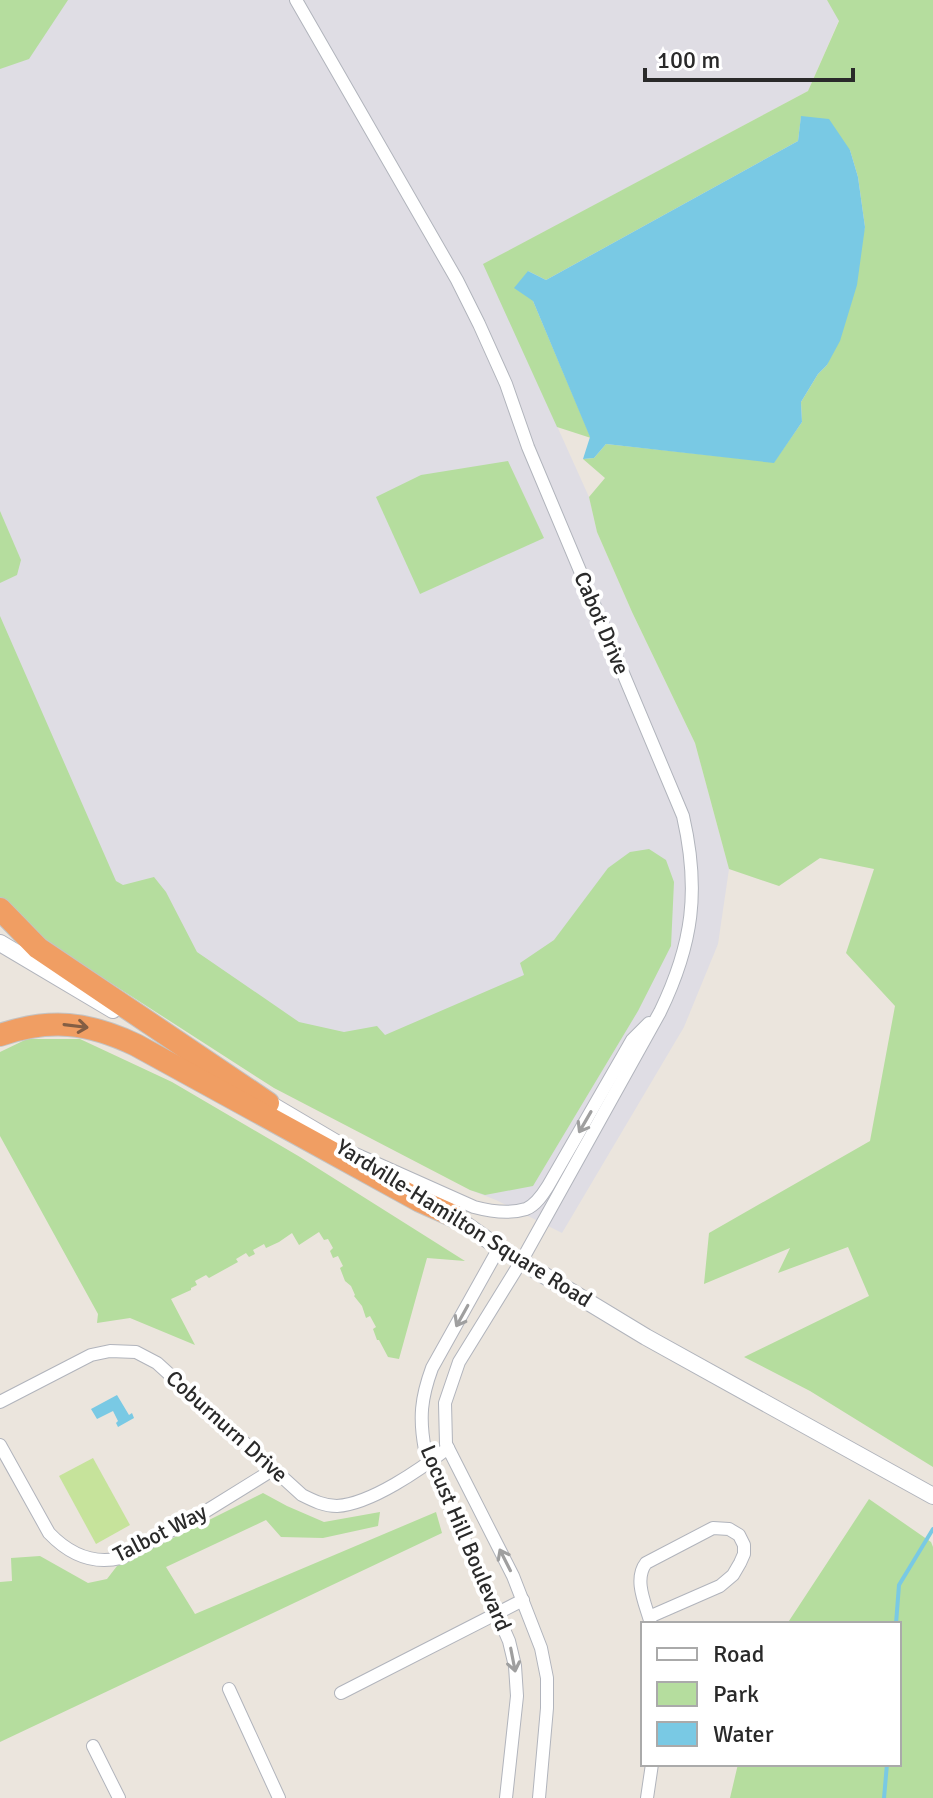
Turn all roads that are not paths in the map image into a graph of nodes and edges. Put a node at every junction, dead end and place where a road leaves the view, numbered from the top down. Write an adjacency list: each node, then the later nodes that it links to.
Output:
1 (296, 0): 4 (street, Cabot Drive)
2 (0, 909): 6 (highway)
3 (0, 943): 6 (street, Yardville-Hamilton Square Road)
4 (660, 1012): 7 (street, one-way to 7); 10 (street, Cabot Drive)
5 (0, 1035): 8 (highway, one-way to 8)
6 (272, 1106): 7 (street, Yardville-Hamilton Square Road)
7 (353, 1153): 8 (street, Yardville-Hamilton Square Road)
8 (456, 1217): 9 (street, Yardville-Hamilton Square Road)
9 (499, 1248): 10 (street, Yardville-Hamilton Square Road); 14 (street, Locust Hill Boulevard, one-way to 14)
10 (522, 1260): 13 (street, Locust Hill Boulevard); 16 (street, Yardville-Hamilton Square Road)
11 (0, 1402): 15 (street, Coburnurn Drive)
12 (0, 1445): 15 (street, Talbot Way)
13 (448, 1448): 14 (street, Coburnurn Drive); 17 (street, Locust Hill Boulevard, one-way to 13)
14 (430, 1462): 15 (street, Coburnurn Drive); 18 (street, Locust Hill Boulevard)
15 (274, 1469)
16 (933, 1496)
17 (523, 1600): 18 (street); 27 (street, Locust Hill Boulevard)
18 (498, 1614): 21 (street); 26 (street, Locust Hill Boulevard, one-way to 26)
19 (650, 1620): 19 (street)
20 (229, 1689): 25 (street)
21 (341, 1693)
22 (93, 1746): 24 (street)
23 (652, 1766): 28 (street)
24 (119, 1798)
25 (279, 1798)
26 (506, 1798)
27 (539, 1798)
28 (647, 1798)

